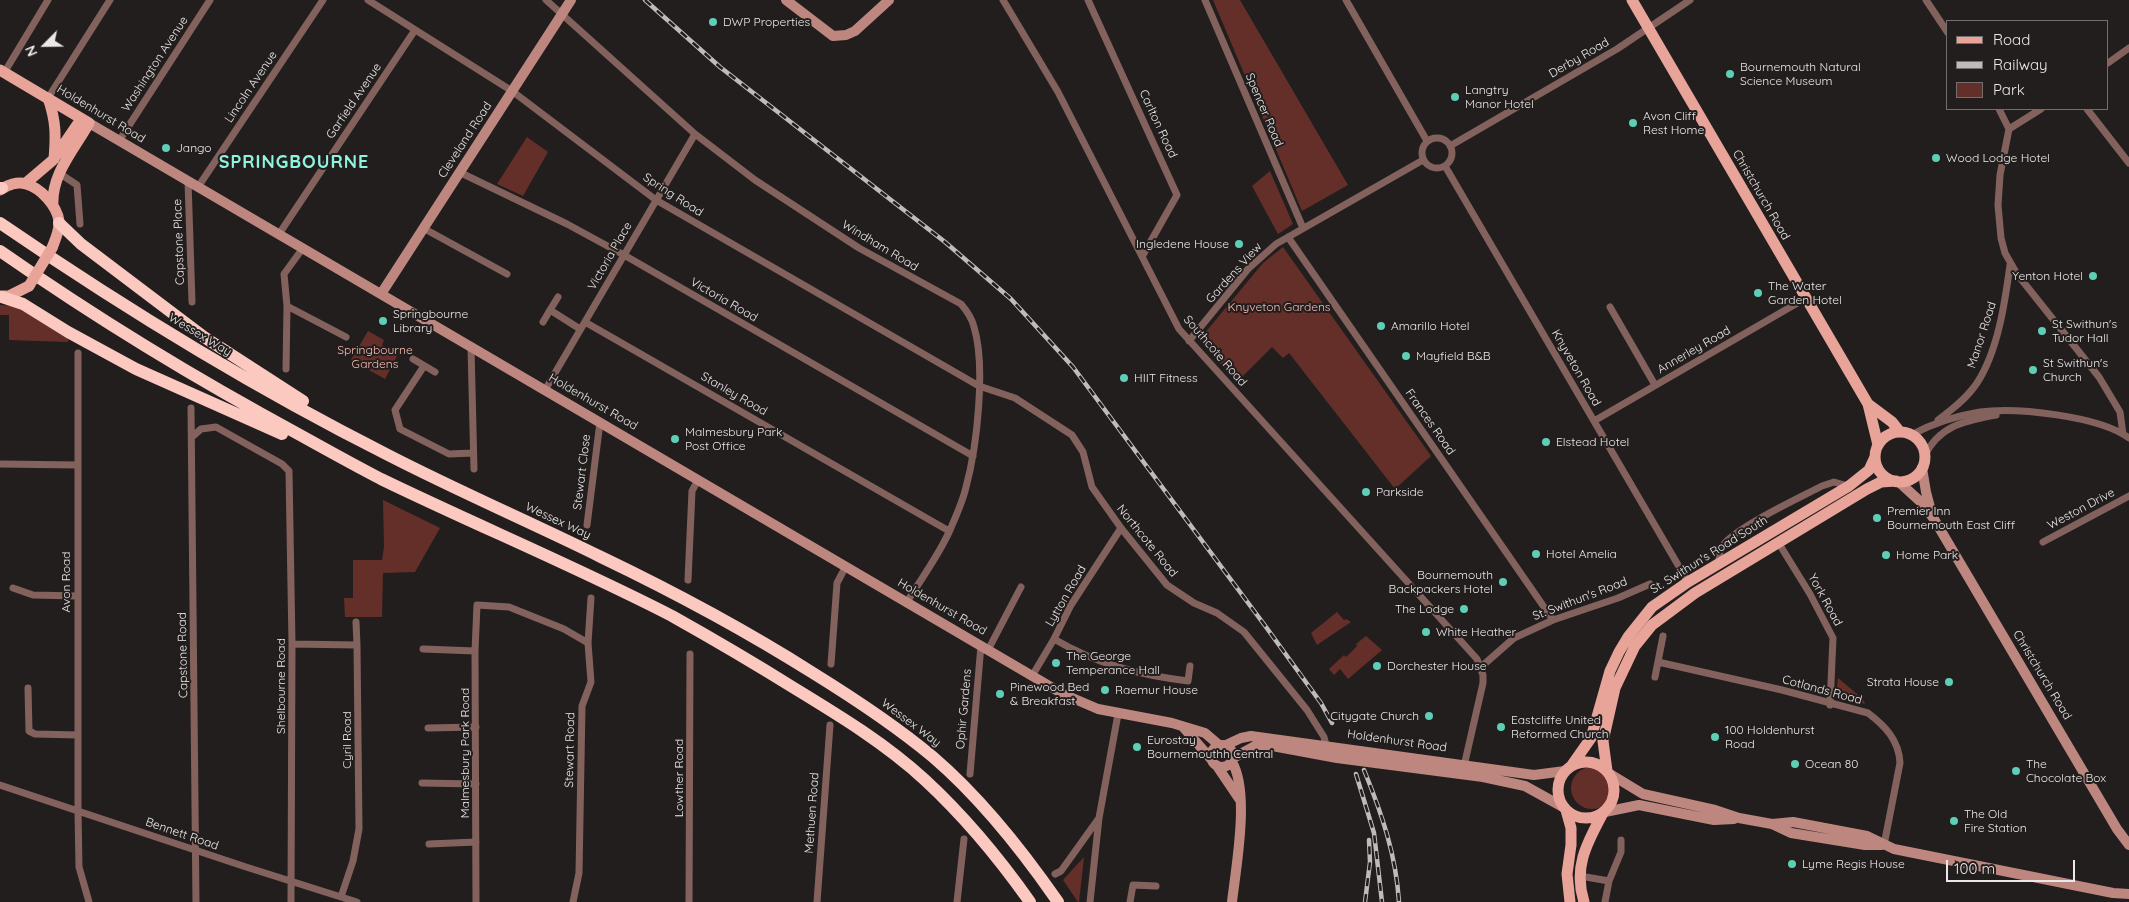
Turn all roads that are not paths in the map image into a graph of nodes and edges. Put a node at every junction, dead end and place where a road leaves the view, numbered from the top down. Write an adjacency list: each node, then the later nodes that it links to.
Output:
1 (48, 0): 23 (street)
2 (110, 0): 25 (street)
3 (210, 0): 32 (street, Washington Avenue)
4 (323, 0): 43 (street, Lincoln Avenue)
5 (368, 0): 19 (street, Spring Road)
6 (546, 0): 17 (street, Windham Road)
7 (571, 0): 17 (street, Cleveland Road)
8 (786, 0): 9 (street)
9 (889, 0)
10 (1003, 0): 57 (street, Southcote Road)
11 (1088, 0): 57 (street, Carlton Road)
12 (1205, 0): 51 (street, Spencer Road)
13 (1346, 0): 33 (street)
14 (1632, 0): 18 (main road, Christchurch Road)
15 (1690, 0): 18 (street, Derby Road)
16 (1926, 0): 20 (street)
17 (562, 13): 24 (street, Cleveland Road); 31 (street, Windham Road)
18 (1648, 27): 34 (street, Derby Road); 63 (main road, Christchurch Road)
19 (415, 30): 24 (street, Spring Road); 52 (street, Garfield Avenue)
20 (1946, 30)
21 (2129, 48): 22 (street)
22 (2109, 62)
23 (2, 71): 25 (main road, Holdenhurst Road)
24 (512, 91): 39 (street, Cleveland Road); 45 (street, Spring Road)
25 (48, 98): 29 (main road, Holdenhurst Road); 35 (main road)
26 (2000, 110): 30 (street)
27 (2039, 110): 30 (street)
28 (2088, 110): 37 (street)
29 (85, 121): 32 (street, Holdenhurst Road); 35 (main road); 40 (main road)
30 (2009, 129): 58 (street)
31 (695, 134): 45 (street, Victoria Place); 79 (street, Windham Road)
32 (119, 141): 41 (street, Holdenhurst Road)
33 (1427, 141): 34 (street); 36 (street)
34 (1450, 146): 38 (street)
35 (54, 160): 42 (main road)
36 (1423, 160): 38 (street); 51 (street)
37 (2129, 162)
38 (1445, 166): 85 (street, Knyveton Road)
39 (459, 172): 50 (street, Cleveland Road); 56 (street, Victoria Road)
40 (59, 173): 46 (main road); 49 (street)
41 (188, 181): 43 (street, Holdenhurst Road); 64 (street, Capstone Place)
42 (26, 184): 44 (main road); 46 (main road)
43 (198, 187): 52 (street, Holdenhurst Road)
44 (1, 189)
45 (656, 200): 56 (street, Victoria Place); 79 (street, Spring Road)
46 (53, 206): 48 (main road)
47 (0, 223): 94 (highway, Wessex Way)
48 (59, 223): 61 (main road, bridge); 94 (highway)
49 (80, 224)
50 (423, 228): 59 (street); 60 (street, Cleveland Road)
51 (1303, 228): 53 (street, Gardens View)
52 (279, 234): 54 (street, Holdenhurst Road)
53 (1288, 237): 72 (street, Gardens View); 122 (street, Frances Road)
54 (303, 248): 60 (street, Holdenhurst Road); 65 (street)
55 (0, 251): 101 (highway)
56 (624, 255): 69 (street, Victoria Place); 95 (street, Victoria Road)
57 (1143, 255): 72 (street, Southcote Road)
58 (2010, 265): 87 (street, Manor Road); 89 (street)
59 (507, 274)
60 (381, 294): 73 (street, Holdenhurst Road)
61 (1, 297): 101 (highway)
62 (558, 297): 67 (street)
63 (1806, 298): 80 (street, Annerley Road); 82 (main road, Christchurch Road)
64 (192, 302)
65 (287, 306): 71 (street); 77 (street)
66 (1610, 307): 80 (street)
67 (550, 310): 68 (street); 70 (street)
68 (543, 322)
69 (585, 322): 70 (street, Victoria Place); 109 (street, Stanley Road)
70 (580, 329): 81 (street, Victoria Place)
71 (346, 337)
72 (1189, 341): 136 (street, Southcote Road)
73 (471, 347): 81 (street, Holdenhurst Road); 93 (street)
74 (78, 353): 99 (street, Avon Road)
75 (413, 359): 76 (street)
76 (424, 366): 78 (street); 93 (street)
77 (286, 369)
78 (435, 372)
79 (979, 386): 95 (street, Windham Road); 108 (street, Northcote Road)
80 (1655, 386): 85 (street, Annerley Road)
81 (545, 390): 86 (street, Holdenhurst Road)
82 (1868, 404): 88 (main road, Christchurch Road); 92 (main road, Christchurch Road)
83 (191, 408): 90 (street, Capstone Road)
84 (2019, 413): 87 (street); 89 (street); 97 (street)
85 (1594, 421): 115 (street, Knyveton Road)
86 (600, 422): 102 (street, Holdenhurst Road); 107 (street, Stewart Close)
87 (1934, 423): 88 (street)
88 (1905, 434): 92 (main road); 97 (main road)
89 (2122, 434): 91 (street)
90 (193, 436): 127 (street, Shelbourne Road); 170 (street, Capstone Road)
91 (2129, 438)
92 (1878, 445): 96 (main road)
93 (474, 453): 100 (street)
94 (387, 455): 188 (highway, Wessex Way)
95 (973, 456): 109 (street, Windham Road)
96 (1875, 457): 103 (main road); 104 (main road, St. Swithun's Road South)
97 (1923, 462): 103 (main road); 106 (street, Christchurch Road)
98 (0, 464): 99 (street)
99 (78, 465): 119 (street, Avon Road)
100 (474, 469)
101 (378, 477): 187 (highway)
102 (698, 480): 113 (street, Holdenhurst Road); 114 (street)
103 (1897, 482): 106 (street, Christchurch Road); 110 (main road, St. Swithun's Road South)
104 (1849, 486): 112 (main road, St. Swithun's Road South); 112 (street)
105 (2129, 496): 111 (street, Weston Drive)
106 (1934, 519): 169 (street, Christchurch Road)
107 (587, 525)
108 (1120, 528): 125 (street, Lytton Road); 147 (street, Northcote Road)
109 (949, 531): 121 (street, Windham Road)
110 (1778, 542): 140 (street, York Road); 153 (main road, St. Swithun's Road South)
111 (2043, 542)
112 (1719, 563): 115 (main road, St. Swithun's Road South)
113 (846, 566): 121 (street, Holdenhurst Road); 134 (street)
114 (688, 580)
115 (1688, 582): 152 (main road, St. Swithun's Road South)
116 (1650, 584): 122 (street, St. Swithun's Road)
117 (1021, 587): 129 (street)
118 (13, 588): 119 (street)
119 (77, 596): 146 (street, Avon Road)
120 (591, 598): 126 (street, Stewart Road)
121 (907, 602): 129 (street, Holdenhurst Road)
122 (1553, 620): 136 (street, St. Swithun's Road)
123 (356, 622): 128 (street, Cyril Road)
124 (1663, 636): 133 (street)
125 (1054, 639): 135 (street); 137 (street, Lytton Road)
126 (588, 643): 131 (street, Malmesbury Park Road); 183 (street, Stewart Road)
127 (292, 644): 128 (street); 174 (street, Shelbourne Road)
128 (357, 645): 177 (street, Cyril Road)
129 (984, 648): 137 (street, Holdenhurst Road); 154 (street, Ophir Gardens)
130 (423, 650): 131 (street)
131 (475, 651): 143 (street, Malmesbury Park Road)
132 (690, 654): 184 (street, Lowther Road)
133 (1658, 662): 138 (street); 140 (street, Cotlands Road)
134 (831, 664)
135 (1190, 666)
136 (1481, 667): 151 (street)
137 (1032, 676): 141 (street, Holdenhurst Road)
138 (1655, 677)
139 (28, 688): 146 (street)
140 (1830, 705): 168 (street, Cotlands Road)
141 (1118, 714): 145 (street, Holdenhurst Road); 162 (street)
142 (830, 725): 185 (street, Methuen Road)
143 (476, 727): 144 (street); 156 (street, Malmesbury Park Road)
144 (428, 728)
145 (1184, 728): 148 (street, Holdenhurst Road); 150 (street)
146 (78, 735): 160 (street, Avon Road)
147 (1328, 743): 148 (street, Holdenhurst Road); 151 (street, Holdenhurst Road)
148 (1222, 745): 149 (street, Holdenhurst Road); 150 (street)
149 (1233, 760): 150 (street, Holdenhurst Road); 158 (street); 159 (street, Holdenhurst Road)
150 (1214, 763): 158 (street)
151 (1464, 766): 152 (street, Holdenhurst Road)
152 (1569, 768): 153 (main road); 159 (main road)
153 (1608, 772): 161 (main road); 163 (street)
154 (970, 774)
155 (422, 783): 156 (street)
156 (476, 784): 166 (street, Malmesbury Park Road)
157 (0, 785): 160 (street, Bennett Road)
158 (1240, 800): 191 (street)
159 (1565, 809): 161 (main road); 192 (main road)
160 (78, 811): 170 (street, Bennett Road); 178 (street, Avon Road)
161 (1604, 812): 163 (street); 172 (main road)
162 (1099, 818): 171 (street); 189 (street)
163 (1739, 818): 168 (street)
164 (964, 839): 186 (street)
165 (1621, 840): 173 (street)
166 (476, 842): 167 (street); 182 (street, Malmesbury Park Road)
167 (429, 844)
168 (1884, 845): 176 (street)
169 (2129, 845)
170 (196, 851): 174 (street, Bennett Road); 179 (street, Capstone Road)
171 (1055, 874)
172 (1580, 876): 173 (street); 193 (main road)
173 (1609, 881): 194 (street)
174 (291, 882): 177 (street, Bennett Road); 180 (street, Shelbourne Road)
175 (1156, 886): 190 (street)
176 (2129, 894)
177 (341, 897): 181 (street, Bennett Road)
178 (89, 902)
179 (196, 902)
180 (291, 902)
181 (357, 902)
182 (476, 902)
183 (574, 902)
184 (690, 902)
185 (817, 902)
186 (957, 902)
187 (1030, 902)
188 (1058, 902)
189 (1090, 902)
190 (1130, 902)
191 (1232, 902)
192 (1570, 902)
193 (1584, 902)
194 (1605, 902)

